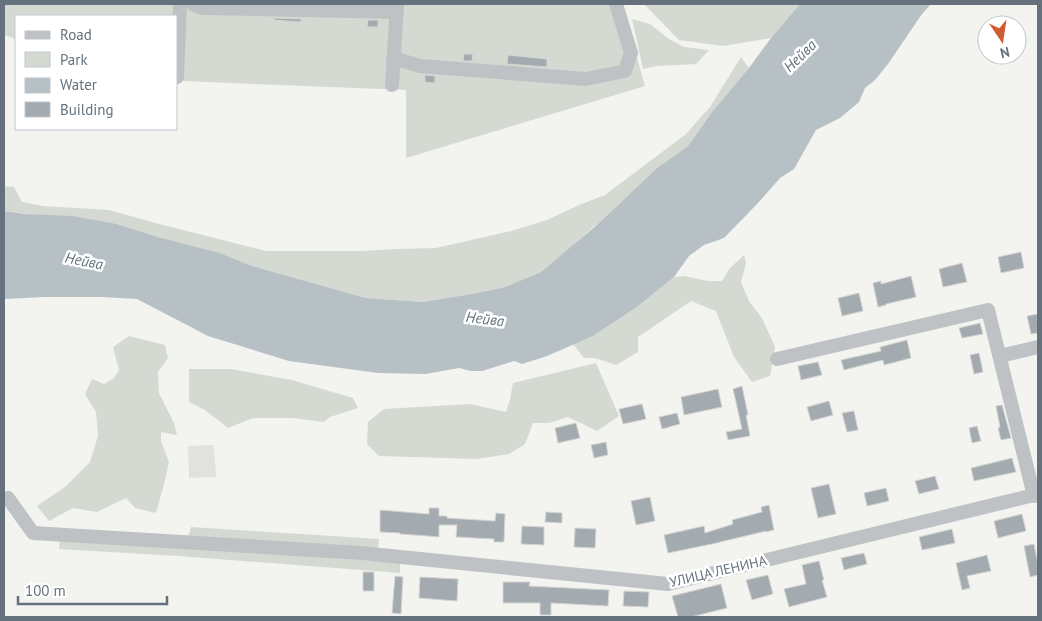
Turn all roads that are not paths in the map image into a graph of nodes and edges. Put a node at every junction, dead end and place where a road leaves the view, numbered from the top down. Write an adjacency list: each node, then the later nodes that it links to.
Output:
1 (180, 4): 5 (street)
2 (193, 4): 4 (street)
3 (616, 4): 6 (street)
4 (397, 8): 6 (street)
5 (178, 53)
6 (393, 58): 7 (street)
7 (392, 85)
8 (1038, 347): 9 (street)
9 (1000, 356): 10 (street); 11 (street)
10 (777, 359)
11 (1036, 495): 12 (street, УЛИЦА ЛЕНИНА)
12 (8, 498)

